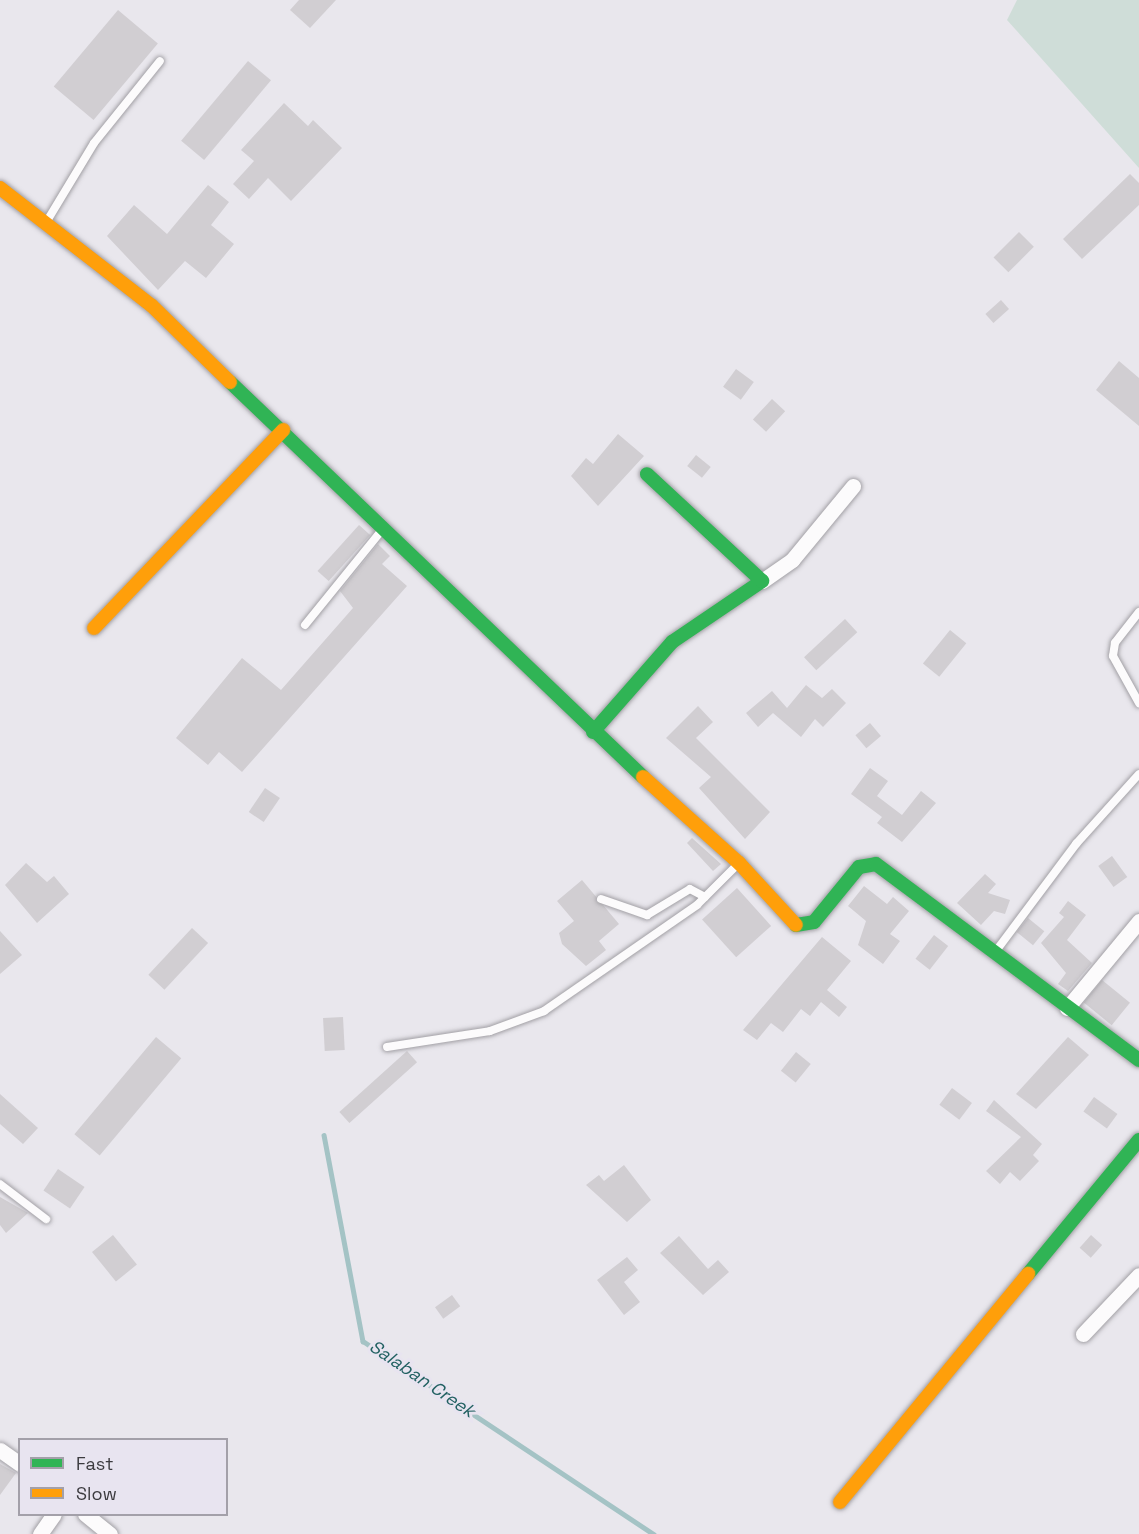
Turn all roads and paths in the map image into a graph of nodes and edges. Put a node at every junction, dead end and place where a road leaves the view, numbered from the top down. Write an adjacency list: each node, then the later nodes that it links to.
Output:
1 (160, 61): 3 (lane)
2 (0, 188): 3 (street)
3 (47, 220): 4 (street)
4 (283, 430): 7 (street); 11 (street)
5 (646, 474): 8 (street)
6 (853, 486): 8 (street)
7 (383, 529): 10 (lane); 13 (street)
8 (762, 581): 13 (street)
9 (1139, 612): 12 (lane)
10 (305, 625)
11 (94, 628)
12 (1139, 703)
13 (593, 732): 15 (street)
14 (1139, 774): 19 (lane)
15 (739, 863): 16 (lane); 19 (street)
16 (705, 897): 17 (lane); 21 (lane)
17 (601, 898)
18 (1139, 921): 20 (street)
19 (996, 951): 20 (street)
20 (1067, 1008): 22 (street)
21 (387, 1047)
22 (1139, 1060)
23 (1139, 1140): 30 (street)
24 (0, 1184): 25 (lane)
25 (46, 1219)
26 (1139, 1275): 27 (street)
27 (1083, 1334)
28 (0, 1450): 29 (street)
29 (18, 1463)
30 (840, 1502)
31 (53, 1516): 33 (street)
32 (86, 1516): 34 (street)
33 (40, 1534)
34 (110, 1534)

